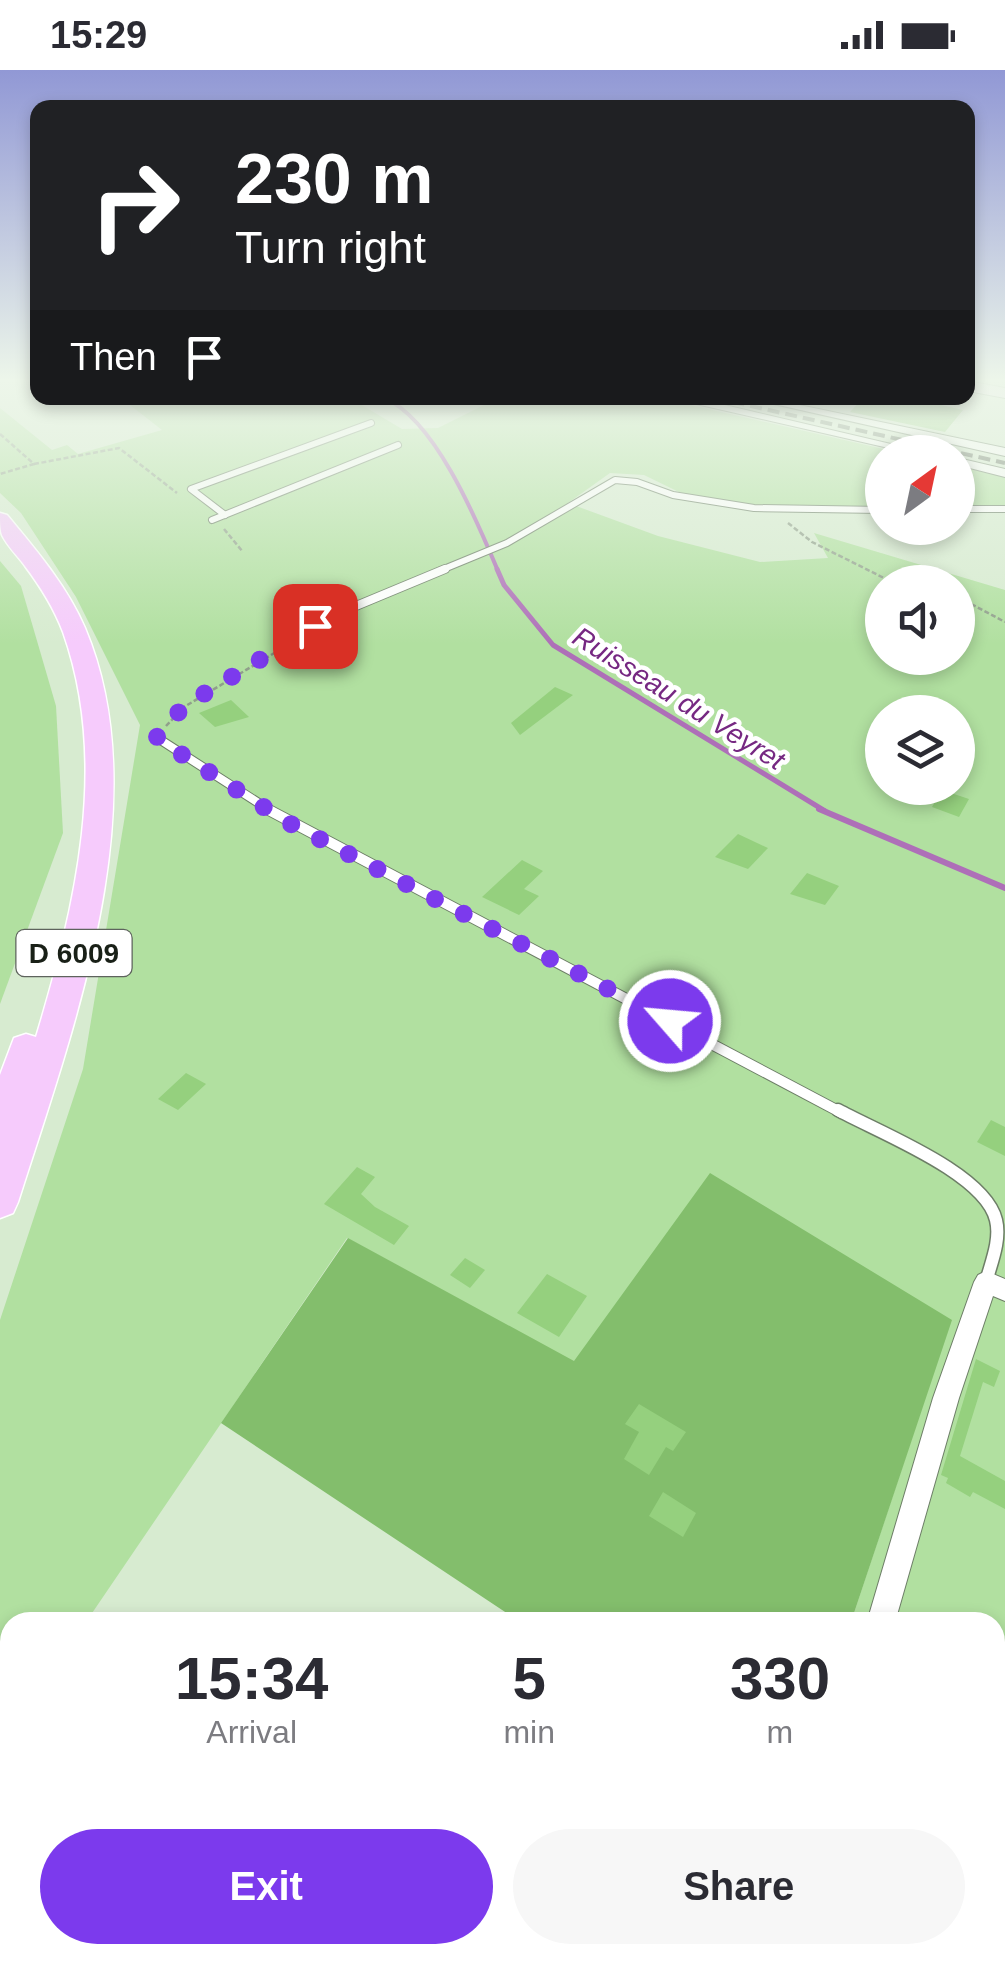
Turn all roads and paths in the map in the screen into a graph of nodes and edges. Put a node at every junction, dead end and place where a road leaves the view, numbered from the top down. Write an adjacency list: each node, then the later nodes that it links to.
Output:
1 (144, 467): 10 (path)
2 (250, 467): 8 (lane)
3 (343, 467): 8 (lane)
4 (770, 509): 6 (lane); 13 (path); 15 (lane)
5 (1005, 509): 7 (lane)
6 (865, 510)
7 (975, 510)
8 (225, 515): 10 (lane)
9 (0, 519): 20 (main road, D 6009)
10 (212, 520): 12 (path)
11 (0, 535): 19 (main road, D 6009)
12 (243, 552)
13 (865, 568)
14 (338, 600): 15 (lane)
15 (356, 606): 18 (path)
16 (975, 606): 17 (path)
17 (1005, 622)
18 (156, 738): 21 (lane)
19 (0, 1126)
20 (0, 1202)
21 (996, 1286): 22 (street)
22 (884, 1612)

